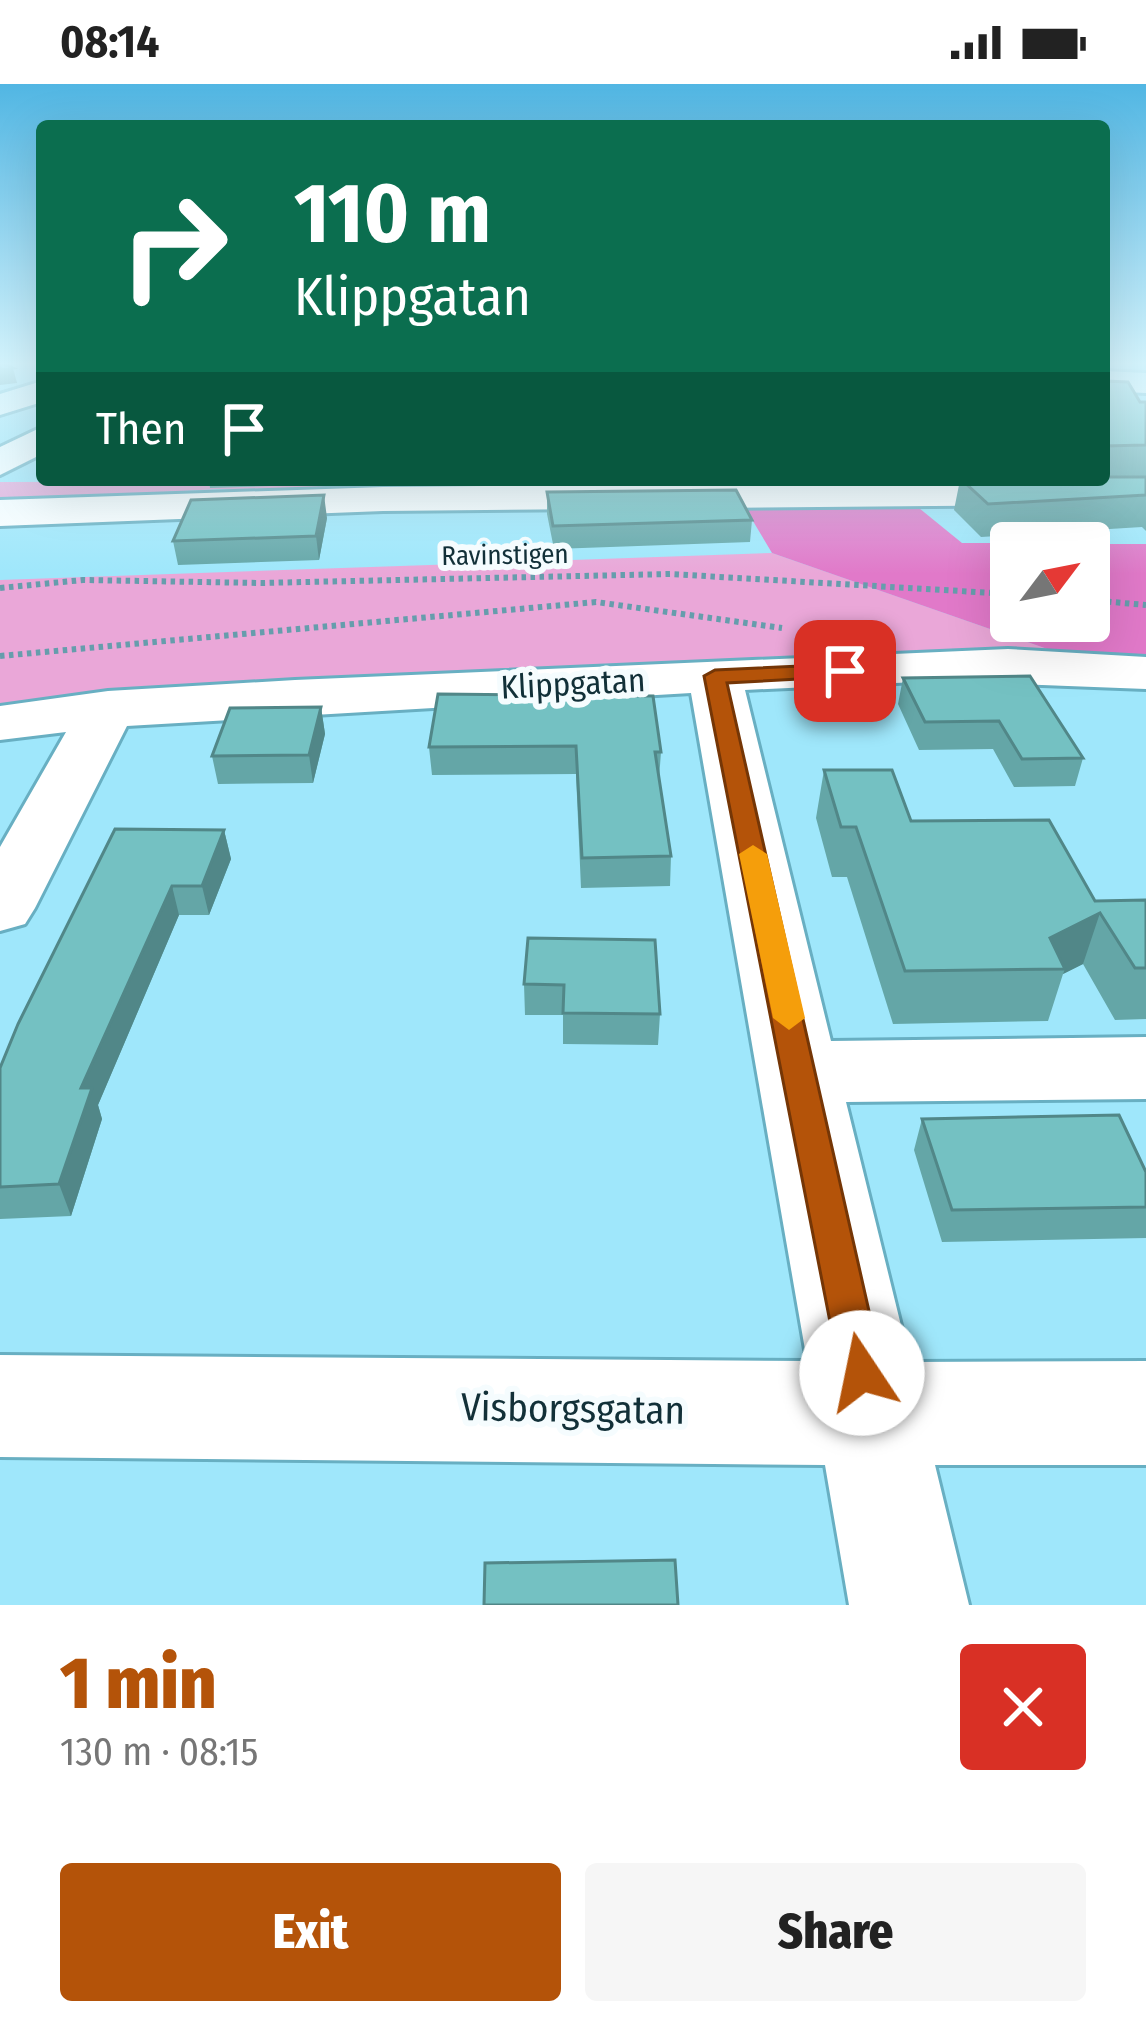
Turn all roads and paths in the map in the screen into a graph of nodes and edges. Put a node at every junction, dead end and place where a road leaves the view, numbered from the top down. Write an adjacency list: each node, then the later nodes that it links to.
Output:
1 (36, 442): 2 (street)
2 (0, 467): 3 (street)
3 (36, 468)
4 (1146, 469): 5 (street)
5 (1110, 472)
6 (917, 486): 9 (street)
7 (985, 486): 8 (street)
8 (1146, 492)
9 (0, 513)
10 (0, 588): 11 (path, Ravinstigen)
11 (990, 593)
12 (1110, 602): 13 (path)
13 (1146, 605)
14 (788, 628): 15 (path)
15 (0, 656)
16 (1146, 673): 17 (street, Klippgatan)
17 (715, 676): 18 (street, Klippgatan); 22 (street)
18 (109, 708): 19 (street, Klippgatan); 20 (street)
19 (0, 723)
20 (0, 908)
21 (1146, 1068): 22 (street)
22 (801, 1072): 25 (street)
23 (0, 1406): 25 (street, Visborgsgatan)
24 (1146, 1413): 25 (street, Visborgsgatan)
25 (871, 1416): 26 (street)
26 (909, 1605)

